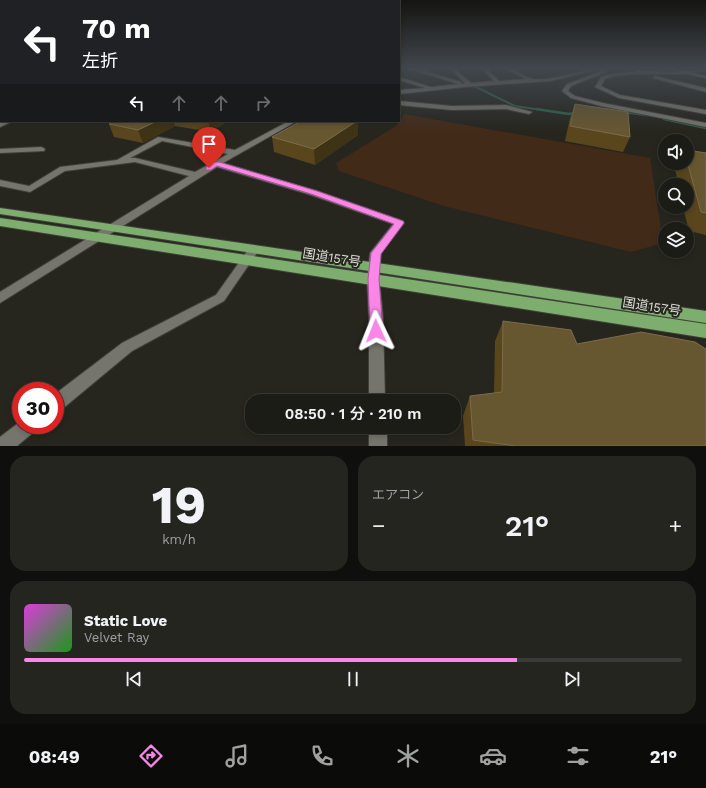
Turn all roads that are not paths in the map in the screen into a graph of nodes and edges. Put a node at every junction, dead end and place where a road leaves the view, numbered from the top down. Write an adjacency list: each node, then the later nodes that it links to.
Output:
1 (424, 89): 4 (street)
2 (566, 89): 9 (street)
3 (602, 89): 7 (street)
4 (400, 92)
5 (400, 103): 6 (street)
6 (529, 112)
7 (706, 112)
8 (292, 122): 12 (street)
9 (706, 125)
10 (41, 149): 11 (street)
11 (0, 151)
12 (236, 153): 13 (street); 14 (street)
13 (116, 163): 15 (street); 16 (street)
14 (217, 164): 15 (street); 22 (street)
15 (197, 175): 19 (street)
16 (0, 183)
17 (0, 211): 19 (highway, 国道157号)
18 (0, 222): 20 (highway, 国道157号)
19 (112, 228): 20 (street); 21 (highway, 国道157号)
20 (98, 237): 21 (highway, 国道157号); 23 (street)
21 (251, 255): 22 (highway, 国道157号); 27 (street)
22 (374, 273): 24 (highway, 国道157号); 25 (highway, 国道157号); 26 (street)
23 (0, 298)
24 (706, 317)
25 (706, 331)
26 (377, 394)
27 (64, 397)
28 (18, 434): 30 (street)
29 (378, 434): 31 (street)
30 (3, 446)
31 (378, 446)

